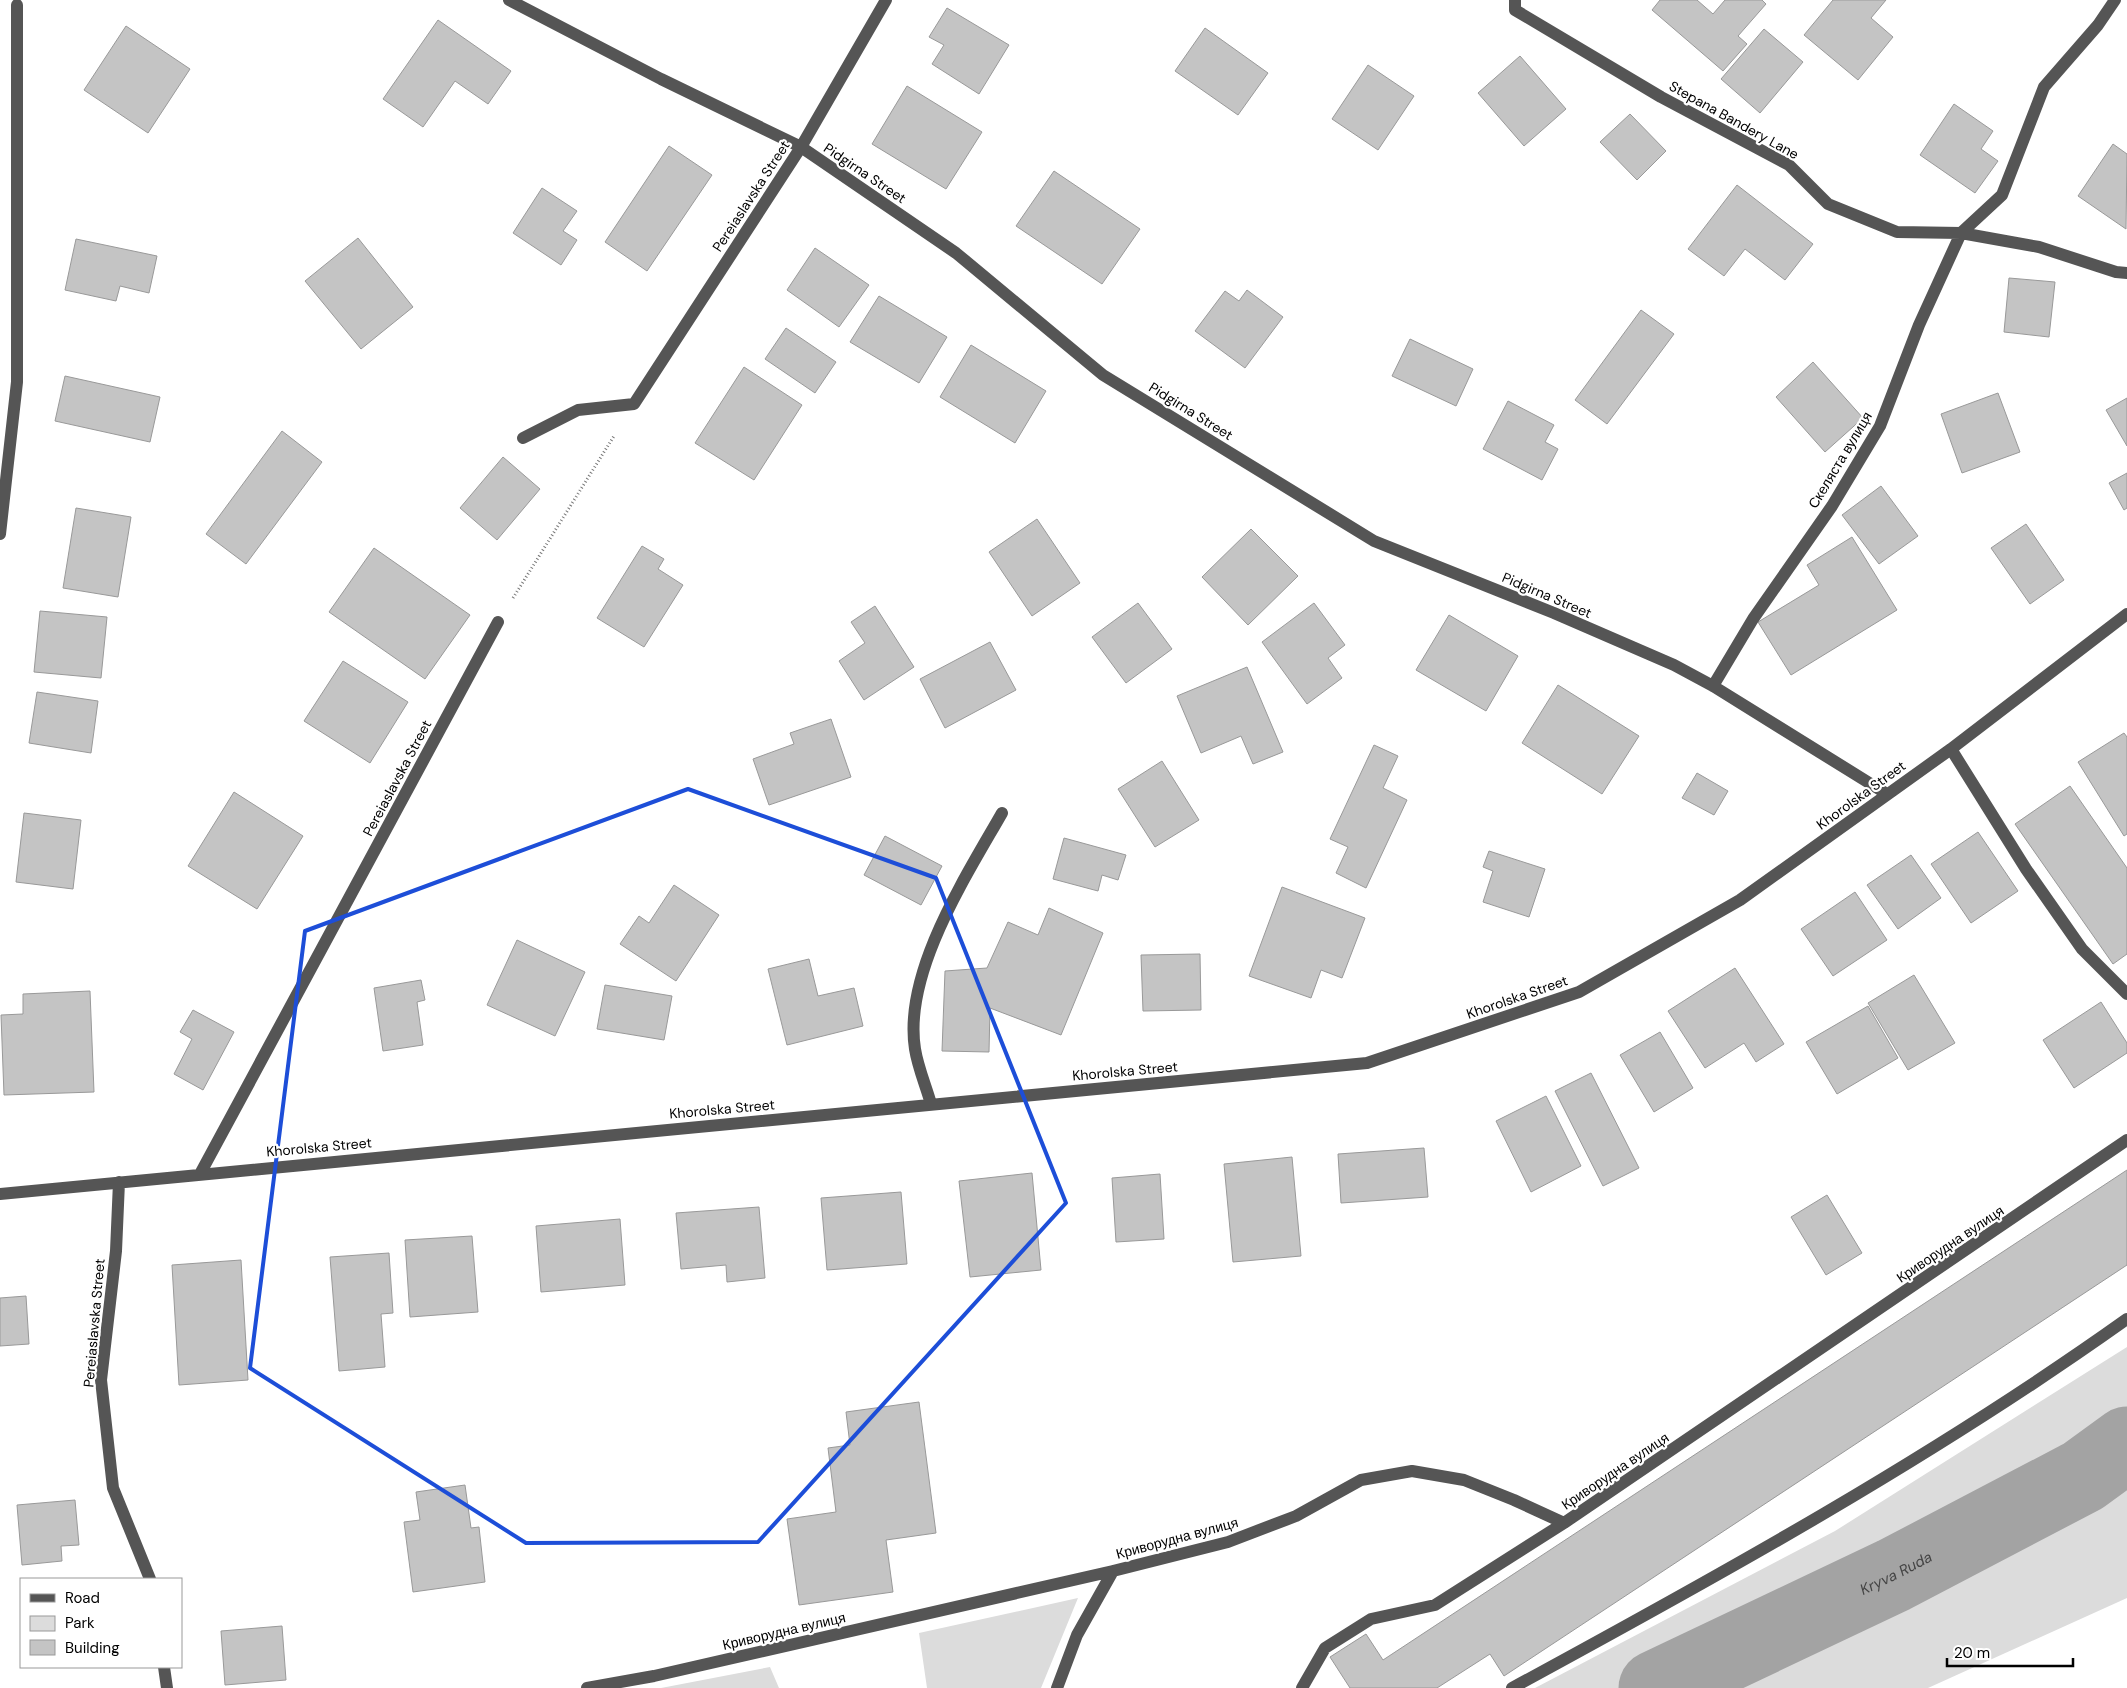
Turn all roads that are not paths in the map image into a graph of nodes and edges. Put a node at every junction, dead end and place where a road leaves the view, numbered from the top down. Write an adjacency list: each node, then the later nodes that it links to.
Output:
1 (509, 0): 6 (street, Pidgirna Street)
2 (886, 0): 6 (street, Pereiaslavska Street)
3 (1515, 0): 7 (street, Stepana Bandery Lane)
4 (2115, 0): 7 (street)
5 (17, 5): 10 (street)
6 (801, 147): 9 (street, Pereiaslavska Street); 13 (street, Pidgirna Street)
7 (1961, 233): 8 (street, Stepana Bandery Lane); 13 (street, Скеляста вулиця)
8 (2127, 273)
9 (523, 438)
10 (0, 534)
11 (2127, 614): 14 (street, Khorolska Street)
12 (498, 622): 20 (street, Pereiaslavska Street)
13 (1713, 686): 15 (street, Pidgirna Street)
14 (1951, 749): 15 (street, Khorolska Street); 17 (street)
15 (1888, 794): 18 (street, Khorolska Street)
16 (1002, 814): 18 (street)
17 (2127, 994)
18 (931, 1104): 20 (street, Khorolska Street)
19 (2127, 1140): 24 (street, Криворудна вулиця)
20 (200, 1174): 21 (street, Khorolska Street)
21 (119, 1182): 22 (street, Khorolska Street); 26 (street, Pereiaslavska Street)
22 (0, 1194)
23 (2127, 1319): 32 (street)
24 (1564, 1523): 25 (street, Криворудна вулиця); 28 (street)
25 (1113, 1571): 30 (street, Криворудна вулиця); 31 (street)
26 (150, 1578)
27 (164, 1668): 29 (street)
28 (1308, 1685)
29 (167, 1688)
30 (587, 1688)
31 (1057, 1688)
32 (1512, 1688)

